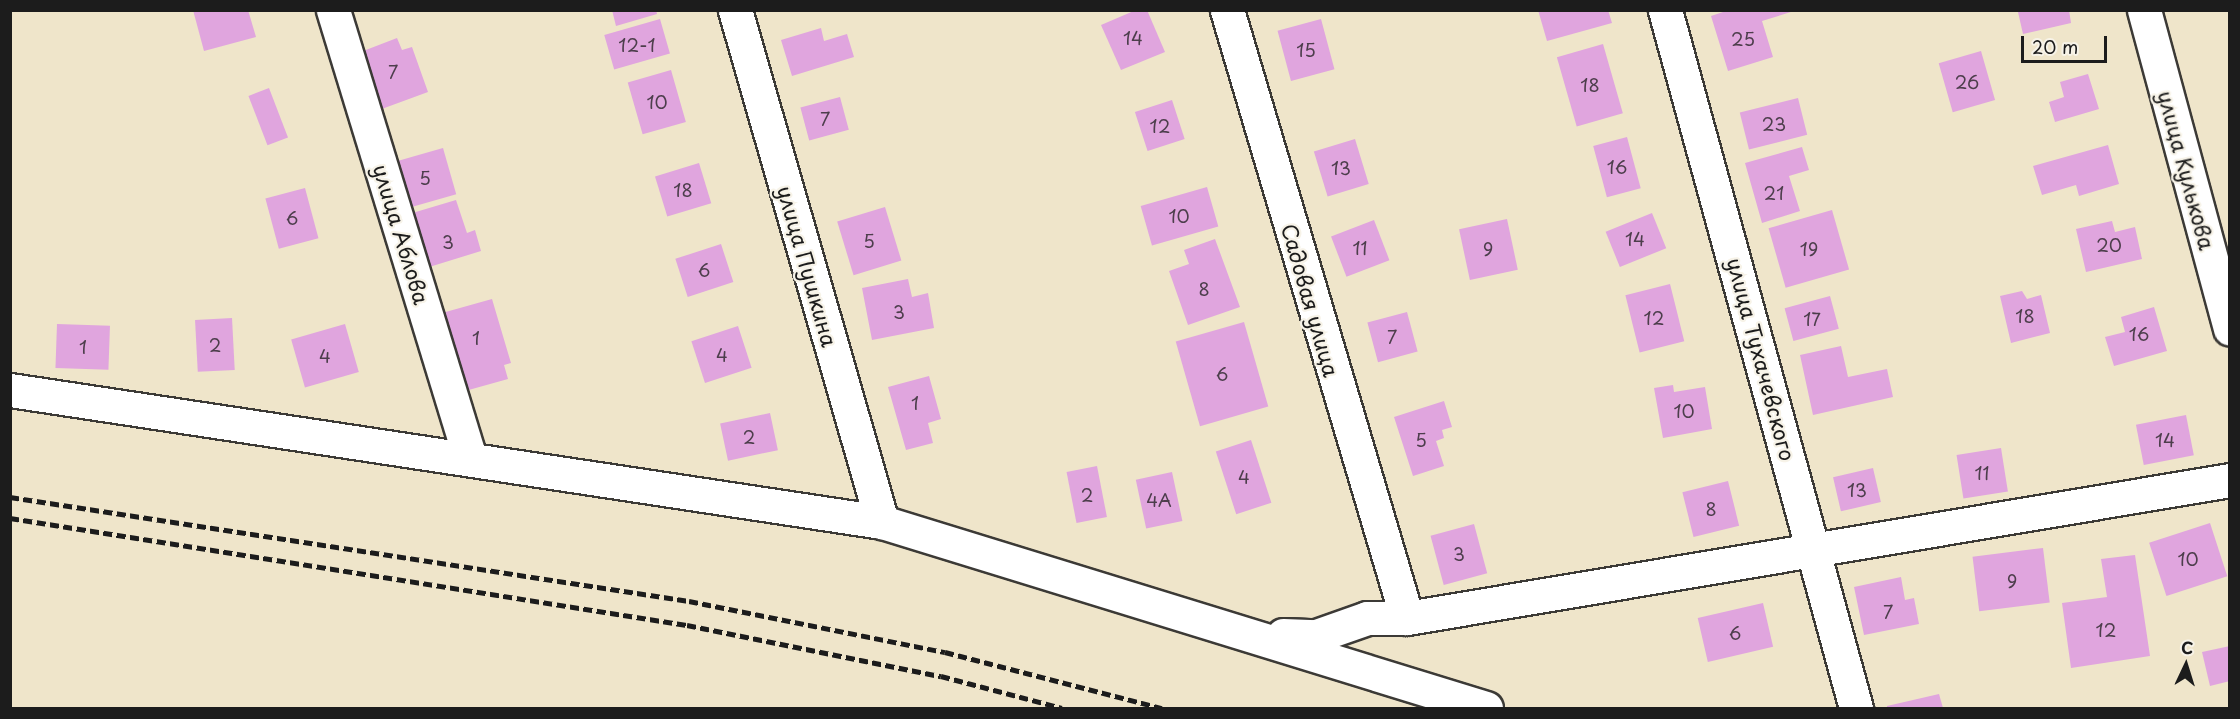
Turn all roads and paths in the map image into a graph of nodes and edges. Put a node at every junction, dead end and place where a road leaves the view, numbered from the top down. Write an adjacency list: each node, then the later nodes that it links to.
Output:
1 (333, 10): 8 (street, улица Аблова)
2 (735, 10): 10 (street, улица Пушкина)
3 (1227, 10): 12 (street, Садовая улица)
4 (1665, 10): 11 (street, улица Тухачевского)
5 (2144, 10): 6 (street, улица Кулькова)
6 (2229, 329)
7 (10, 390): 8 (street)
8 (470, 457): 10 (street)
9 (2229, 480): 11 (street)
10 (882, 522): 13 (street)
11 (1816, 553): 12 (street); 15 (street, улица Тухачевского)
12 (1401, 604): 13 (street)
13 (1257, 635): 14 (street)
14 (1486, 708)
15 (1856, 708)

